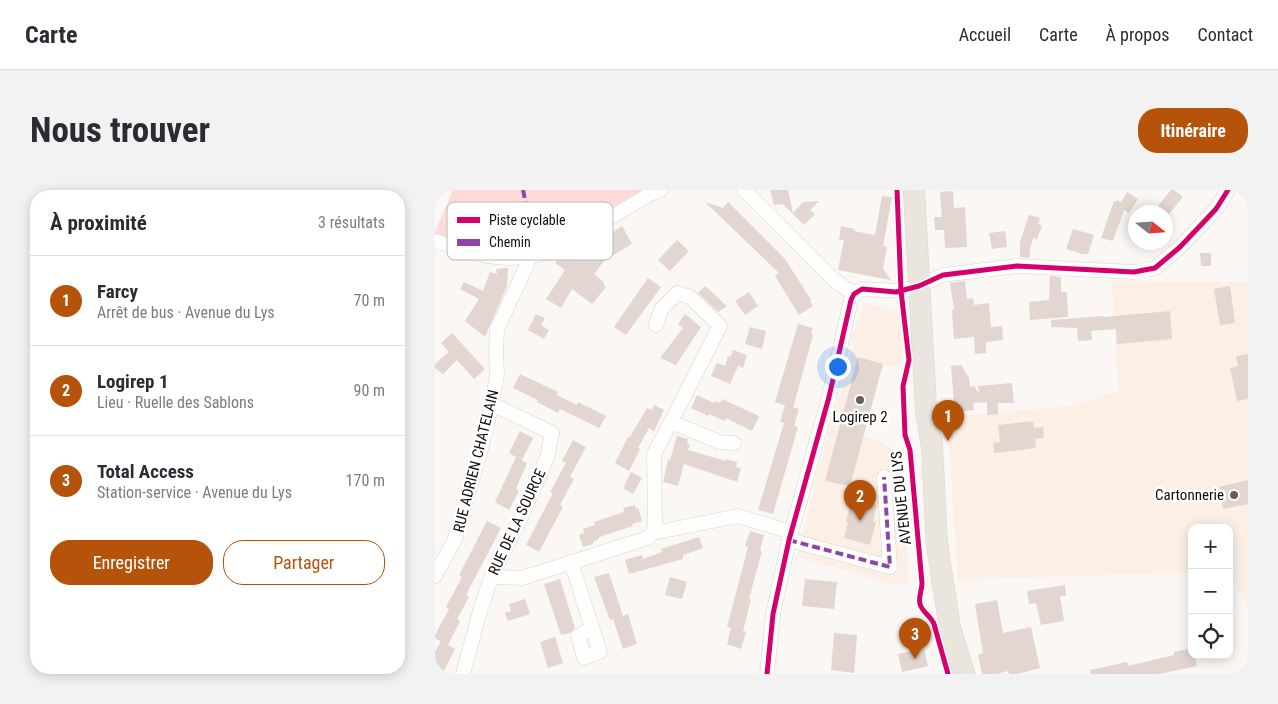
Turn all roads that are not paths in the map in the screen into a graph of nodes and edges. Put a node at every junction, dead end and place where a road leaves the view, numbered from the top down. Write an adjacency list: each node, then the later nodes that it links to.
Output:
1 (661, 190): 5 (street)
2 (744, 190): 10 (street)
3 (914, 190): 9 (main road, AVENUE DU LYS)
4 (1227, 190): 9 (street)
5 (613, 216)
6 (435, 241): 7 (street)
7 (447, 245)
8 (528, 260): 12 (street, RUE ADRIEN CHATELAIN)
9 (919, 286): 10 (street); 24 (main road, AVENUE DU LYS)
10 (854, 294): 17 (street)
11 (656, 325): 13 (street)
12 (492, 404): 19 (street, RUE DE LA SOURCE); 20 (street, RUE ADRIEN CHATELAIN)
13 (671, 422): 14 (street); 16 (street)
14 (733, 443)
15 (884, 477): 17 (street)
16 (653, 533): 17 (street); 18 (street)
17 (790, 536): 23 (street)
18 (571, 562): 19 (street); 21 (street)
19 (492, 575): 22 (street, RUE DE LA SOURCE)
20 (435, 576)
21 (592, 628)
22 (463, 674)
23 (767, 674)
24 (964, 674)

